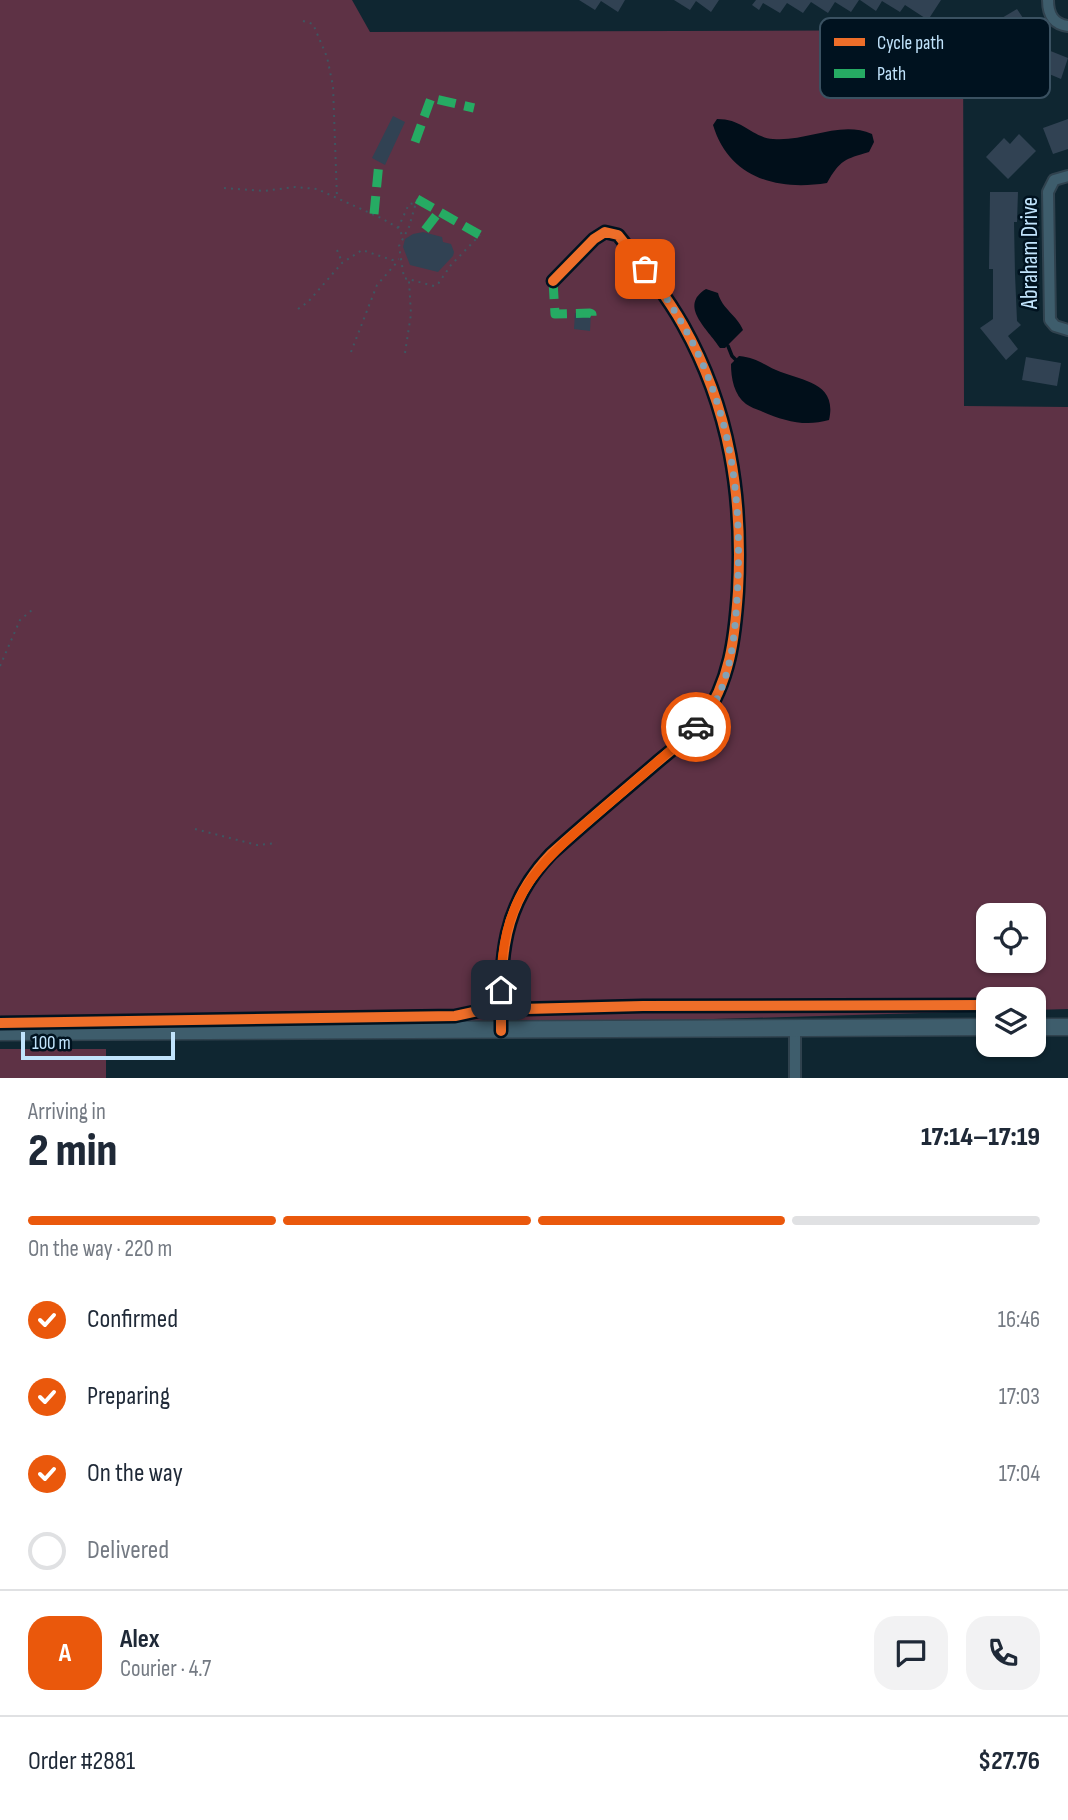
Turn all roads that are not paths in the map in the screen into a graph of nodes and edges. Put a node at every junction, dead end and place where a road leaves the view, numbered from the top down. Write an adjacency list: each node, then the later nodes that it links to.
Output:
1 (1048, 0): 2 (street)
2 (1068, 26)
3 (1068, 176): 5 (street, Abraham Drive)
4 (553, 281): 10 (street)
5 (1068, 330)
6 (976, 1027): 9 (main road)
7 (1046, 1027): 8 (main road)
8 (1068, 1027)
9 (795, 1029): 10 (main road); 12 (street)
10 (501, 1031): 11 (main road)
11 (0, 1032)
12 (795, 1078)

